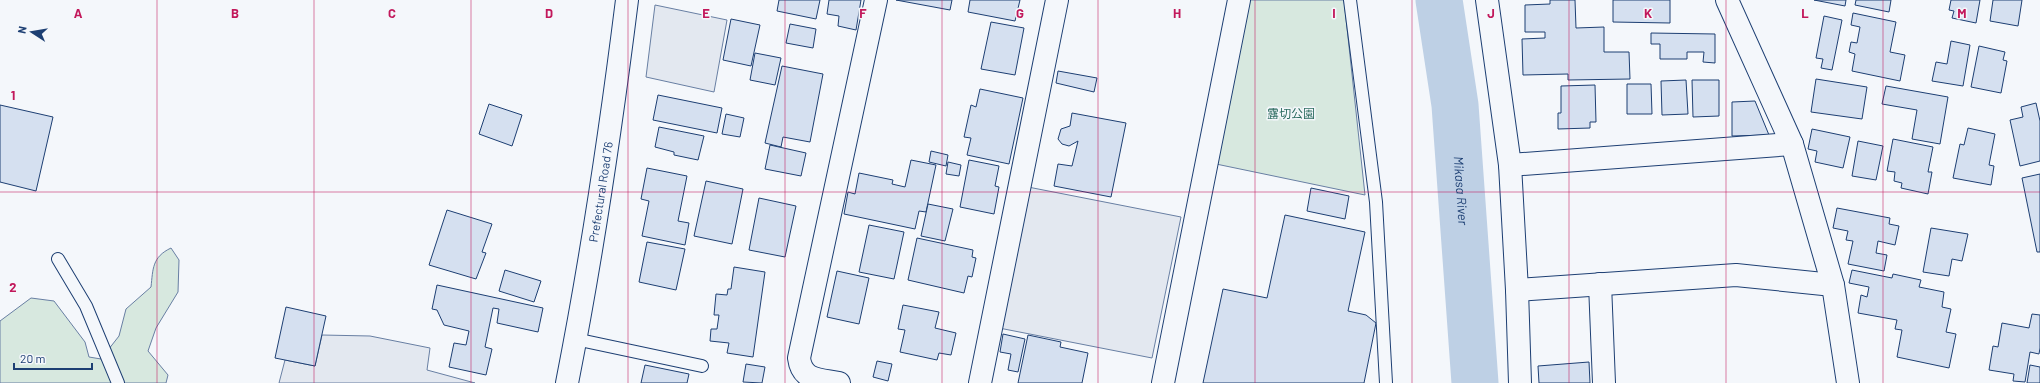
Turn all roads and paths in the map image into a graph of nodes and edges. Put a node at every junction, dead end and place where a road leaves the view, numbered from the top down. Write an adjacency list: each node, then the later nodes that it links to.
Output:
1 (628, 0): 14 (street, Prefectural Road 76)
2 (876, 0): 18 (street)
3 (1057, 0): 19 (street)
4 (1239, 0): 20 (street)
5 (1350, 0): 21 (lane)
6 (1487, 0): 9 (street)
7 (1727, 0): 8 (street)
8 (1792, 144): 9 (street); 12 (street)
9 (1510, 165): 13 (street)
10 (58, 259): 16 (lane)
11 (1600, 284): 12 (street); 13 (street); 23 (street)
12 (1833, 285): 24 (street)
13 (1517, 290): 22 (street)
14 (575, 339): 15 (lane); 17 (street, Prefectural Road 76)
15 (702, 366)
16 (118, 383)
17 (567, 383)
18 (839, 383)
19 (980, 383)
20 (1163, 383)
21 (1386, 383)
22 (1520, 383)
23 (1604, 383)
24 (1848, 383)

